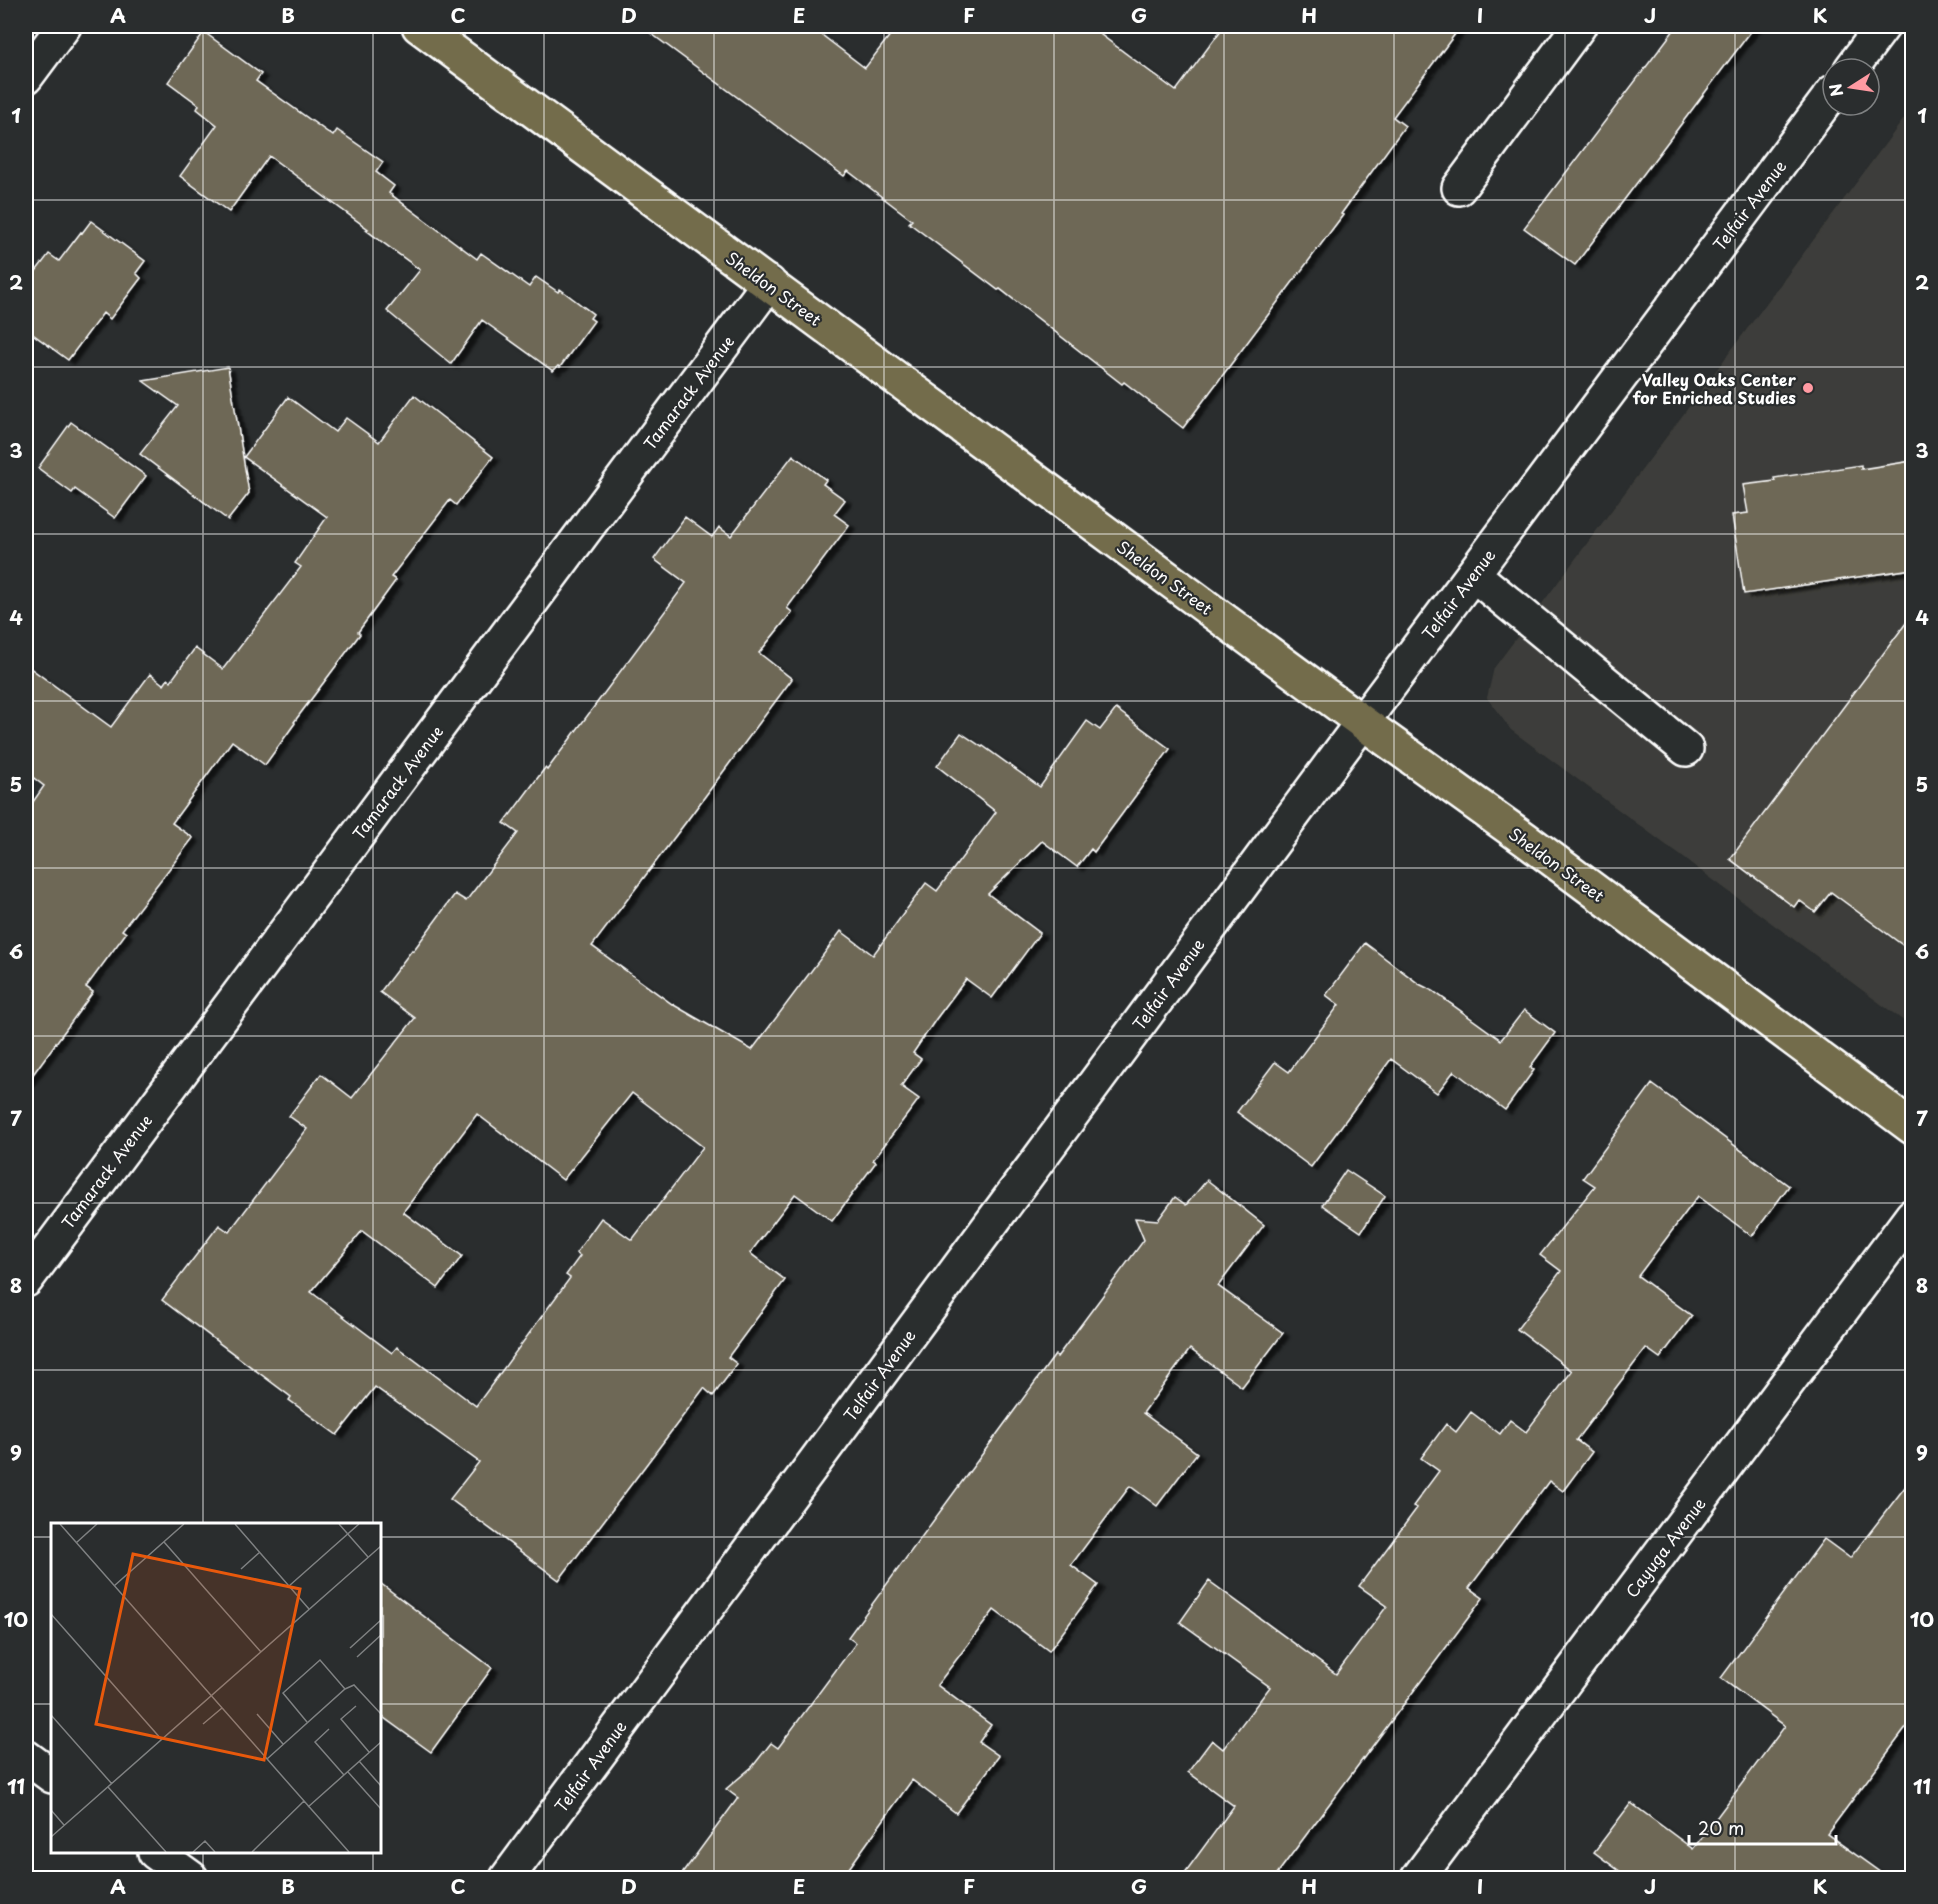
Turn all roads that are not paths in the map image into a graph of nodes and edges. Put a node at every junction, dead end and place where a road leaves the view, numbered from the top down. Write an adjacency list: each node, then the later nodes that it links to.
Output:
1 (64, 26): 6 (street)
2 (419, 26): 9 (main road, Sheldon Street)
3 (1579, 26): 8 (street)
4 (1883, 26): 5 (street)
5 (1860, 57)
6 (26, 77)
7 (1821, 109): 10 (street, Telfair Avenue)
8 (1459, 188)
9 (769, 284): 11 (main road, Sheldon Street); 15 (street, Tamarack Avenue)
10 (1473, 574): 11 (street, Telfair Avenue); 12 (street)
11 (1362, 722): 13 (main road, Sheldon Street); 20 (street, Telfair Avenue)
12 (1686, 748)
13 (1912, 1126)
14 (1912, 1216): 21 (street, Cayuga Avenue)
15 (26, 1280)
16 (26, 1757): 17 (street)
17 (51, 1775)
18 (158, 1853): 19 (street)
19 (192, 1878)
20 (507, 1878)
21 (1418, 1878)

